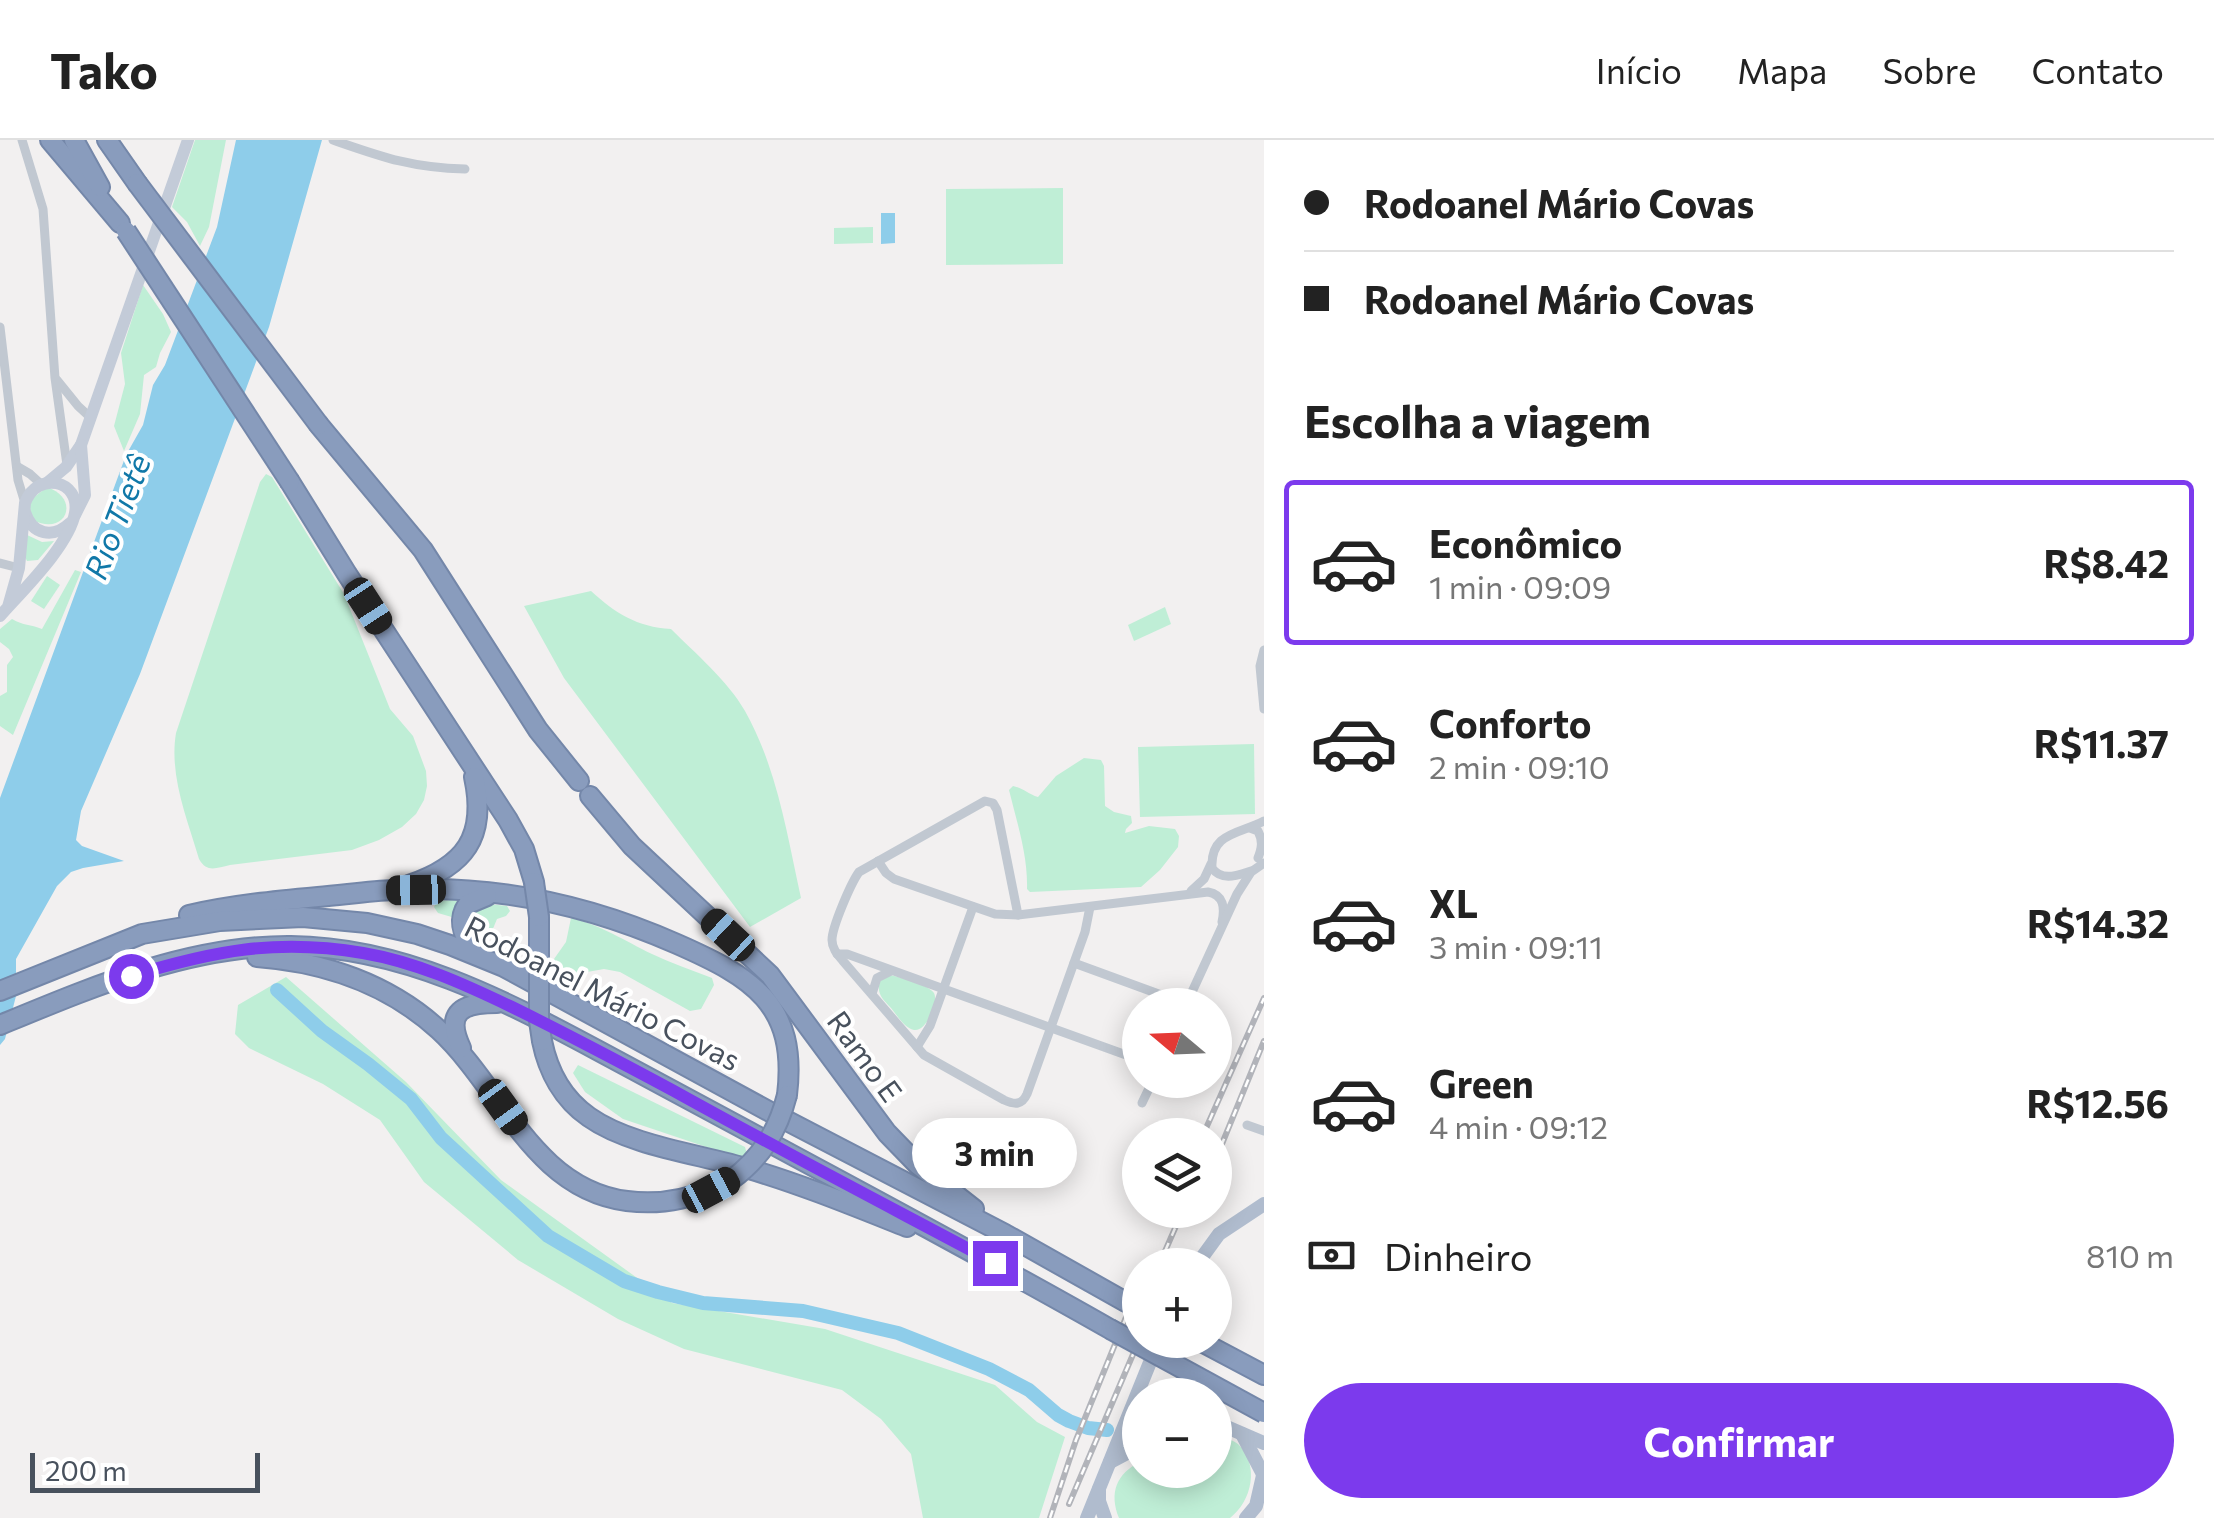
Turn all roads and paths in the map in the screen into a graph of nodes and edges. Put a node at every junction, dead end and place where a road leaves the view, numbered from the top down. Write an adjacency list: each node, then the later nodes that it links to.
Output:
1 (22, 140): 11 (street)
2 (50, 140): 8 (highway)
3 (74, 140): 8 (highway)
4 (188, 140): 12 (main road)
5 (333, 140): 7 (street)
6 (111, 148): 61 (highway, Ramo E, bridge)
7 (465, 169)
8 (123, 227): 26 (highway, bridge)
9 (0, 327): 10 (street)
10 (2, 358): 16 (street)
11 (55, 378): 12 (street); 13 (street)
12 (91, 418): 14 (main road)
13 (62, 432): 14 (street); 15 (street)
14 (81, 446): 15 (main road); 19 (main road)
15 (66, 464): 17 (main road)
16 (18, 467): 17 (street); 18 (street)
17 (45, 483): 18 (main road); 19 (main road)
18 (25, 507): 19 (main road); 21 (main road)
19 (73, 518): 22 (main road)
20 (0, 563): 21 (street)
21 (19, 568): 22 (main road); 23 (main road)
22 (40, 569): 23 (main road)
23 (4, 612)
24 (1264, 650): 25 (street)
25 (1264, 709)
26 (472, 766): 32 (highway); 63 (highway, bridge)
27 (1264, 820): 28 (street)
28 (1257, 831): 30 (street); 31 (street)
29 (878, 861): 36 (street); 37 (street); 41 (street)
30 (1258, 861): 31 (street); 38 (street)
31 (1211, 862): 33 (street)
32 (394, 890): 34 (highway); 39 (highway)
33 (1189, 893): 35 (street); 38 (street)
34 (495, 894): 42 (highway); 55 (highway, bridge)
35 (1090, 906): 37 (street); 43 (street)
36 (973, 908): 37 (street); 47 (street)
37 (1018, 915)
38 (1222, 922): 46 (street)
39 (176, 924): 42 (highway, Rodoanel Mário Covas); 48 (highway, Rodoanel Mário Covas)
40 (214, 953): 50 (highway, Rodoanel Mário Covas); 51 (highway, Rodoanel Mário Covas); 55 (highway)
41 (837, 954): 44 (street); 49 (street)
42 (478, 956): 61 (highway, Rodoanel Mário Covas)
43 (1074, 963): 45 (street); 52 (street)
44 (891, 971): 47 (street); 49 (street)
45 (1142, 988)
46 (1193, 988)
47 (943, 990): 52 (street); 53 (street)
48 (0, 991)
49 (872, 994): 53 (street)
50 (504, 1003): 55 (highway); 63 (highway, Rodoanel Mário Covas)
51 (0, 1025)
52 (1051, 1028): 53 (street); 54 (street)
53 (917, 1048)
54 (1122, 1054)
55 (466, 1057)
56 (1144, 1098): 57 (street)
57 (1142, 1103)
58 (1248, 1125): 59 (street)
59 (1264, 1131)
60 (1264, 1204): 62 (main road)
61 (1005, 1234): 64 (highway, Rodoanel Mário Covas)
62 (1208, 1248)
63 (995, 1263): 68 (highway, Rodoanel Mário Covas, bridge)
64 (1122, 1299)
65 (1152, 1358): 73 (main road)
66 (1232, 1358): 67 (highway)
67 (1264, 1375)
68 (1264, 1413)
69 (1232, 1430): 70 (main road)
70 (1242, 1434): 71 (main road); 74 (main road)
71 (1264, 1444)
72 (1122, 1456): 73 (main road)
73 (1110, 1462): 75 (main road)
74 (1264, 1474): 76 (main road)
75 (1099, 1489): 77 (main road); 78 (main road)
76 (1256, 1506)
77 (1087, 1518)
78 (1105, 1518)

